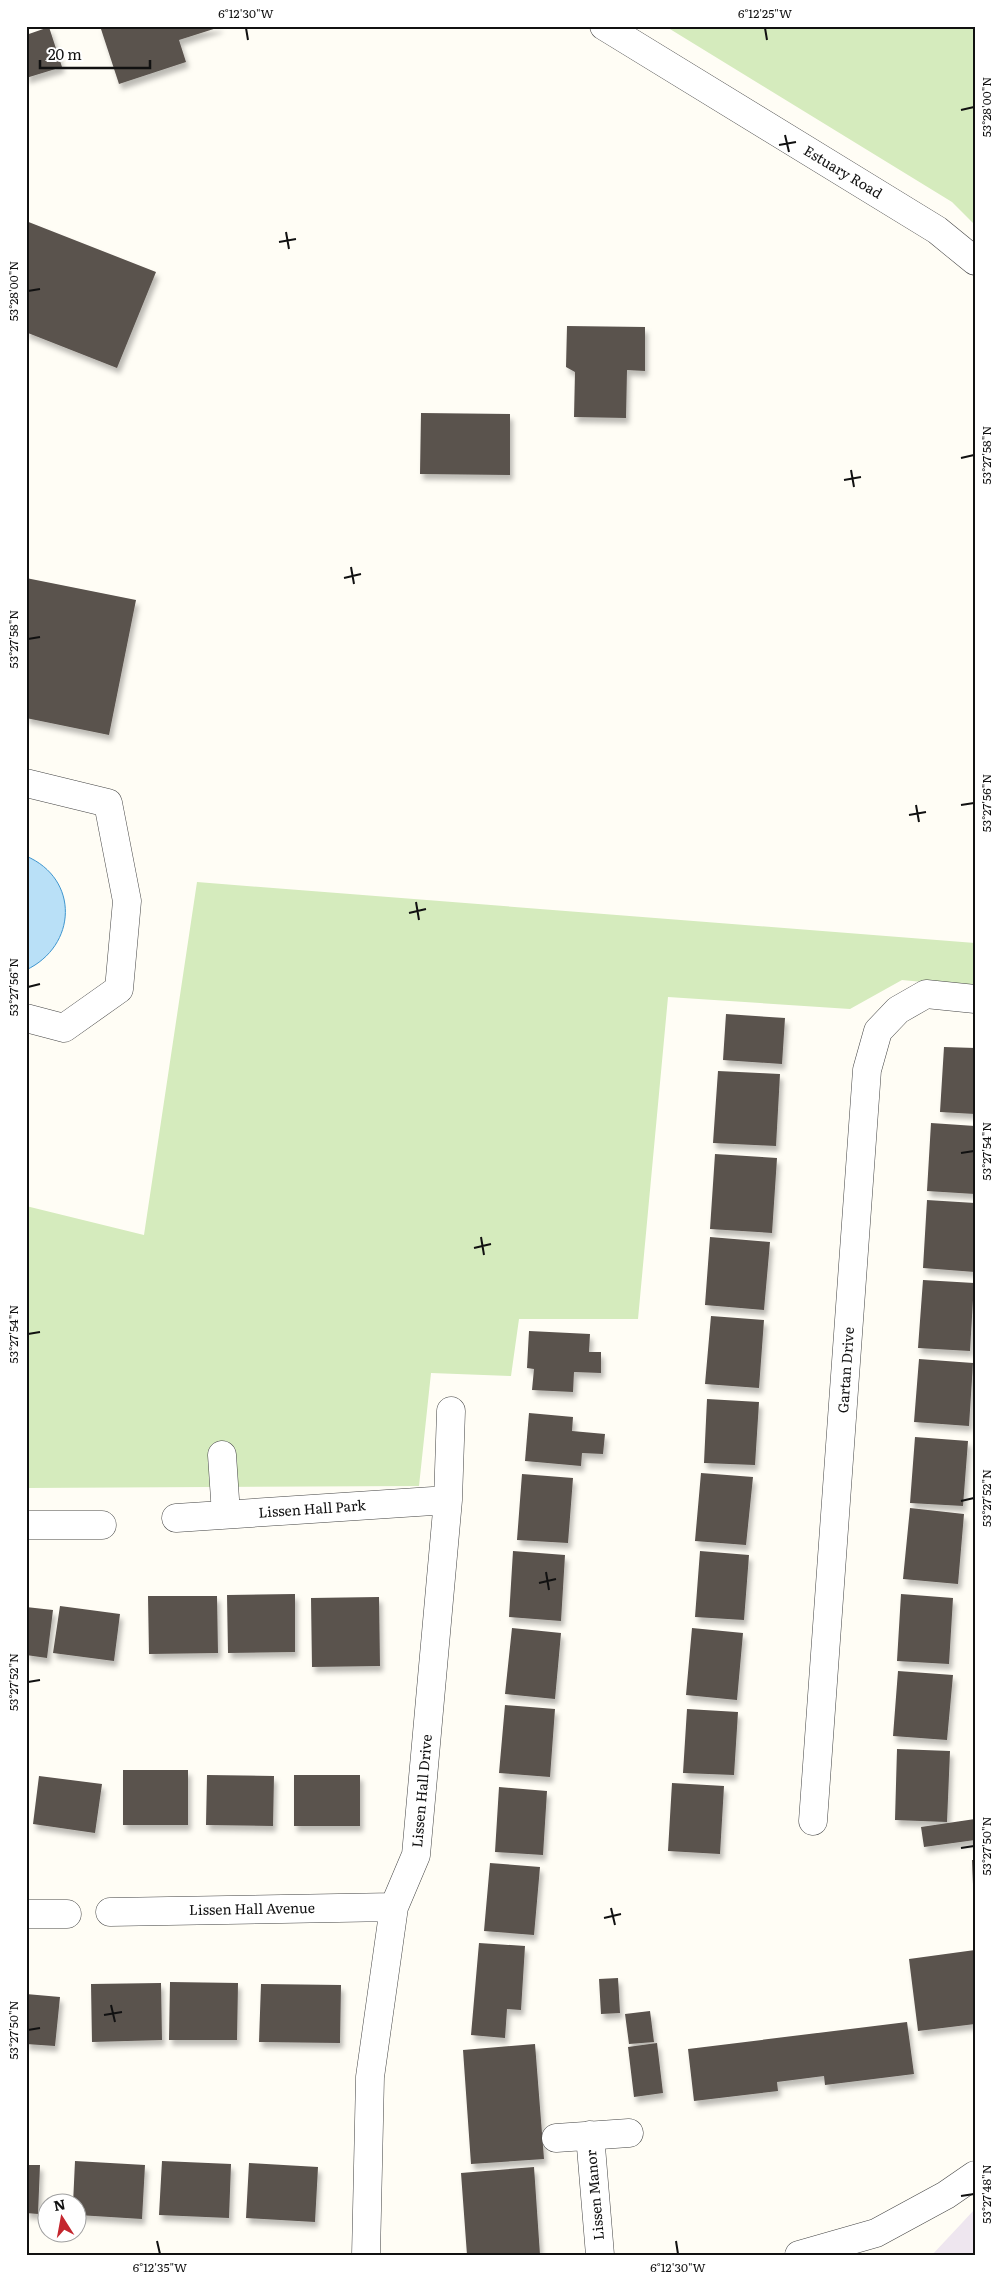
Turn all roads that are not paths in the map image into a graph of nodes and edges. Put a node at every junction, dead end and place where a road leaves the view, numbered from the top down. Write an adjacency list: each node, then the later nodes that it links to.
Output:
1 (604, 26): 2 (street, Estuary Road)
2 (975, 262)
3 (26, 783): 5 (street)
4 (975, 1000): 13 (street, Gartan Drive)
5 (26, 1018)
6 (451, 1411): 8 (street, Lissen Hall Drive)
7 (222, 1455): 9 (street)
8 (448, 1500): 9 (street, Lissen Hall Park); 14 (street, Lissen Hall Drive)
9 (226, 1514): 10 (street, Lissen Hall Park)
10 (176, 1518)
11 (26, 1525): 12 (street)
12 (102, 1525)
13 (813, 1821)
14 (394, 1907): 15 (street, Lissen Hall Avenue); 22 (street, Lissen Hall Drive)
15 (110, 1912)
16 (26, 1914): 17 (street)
17 (66, 1914)
18 (629, 2133): 19 (street)
19 (590, 2135): 20 (street); 23 (street, Lissen Manor)
20 (556, 2138)
21 (975, 2175): 24 (street)
22 (366, 2255)
23 (600, 2255)
24 (799, 2255)

